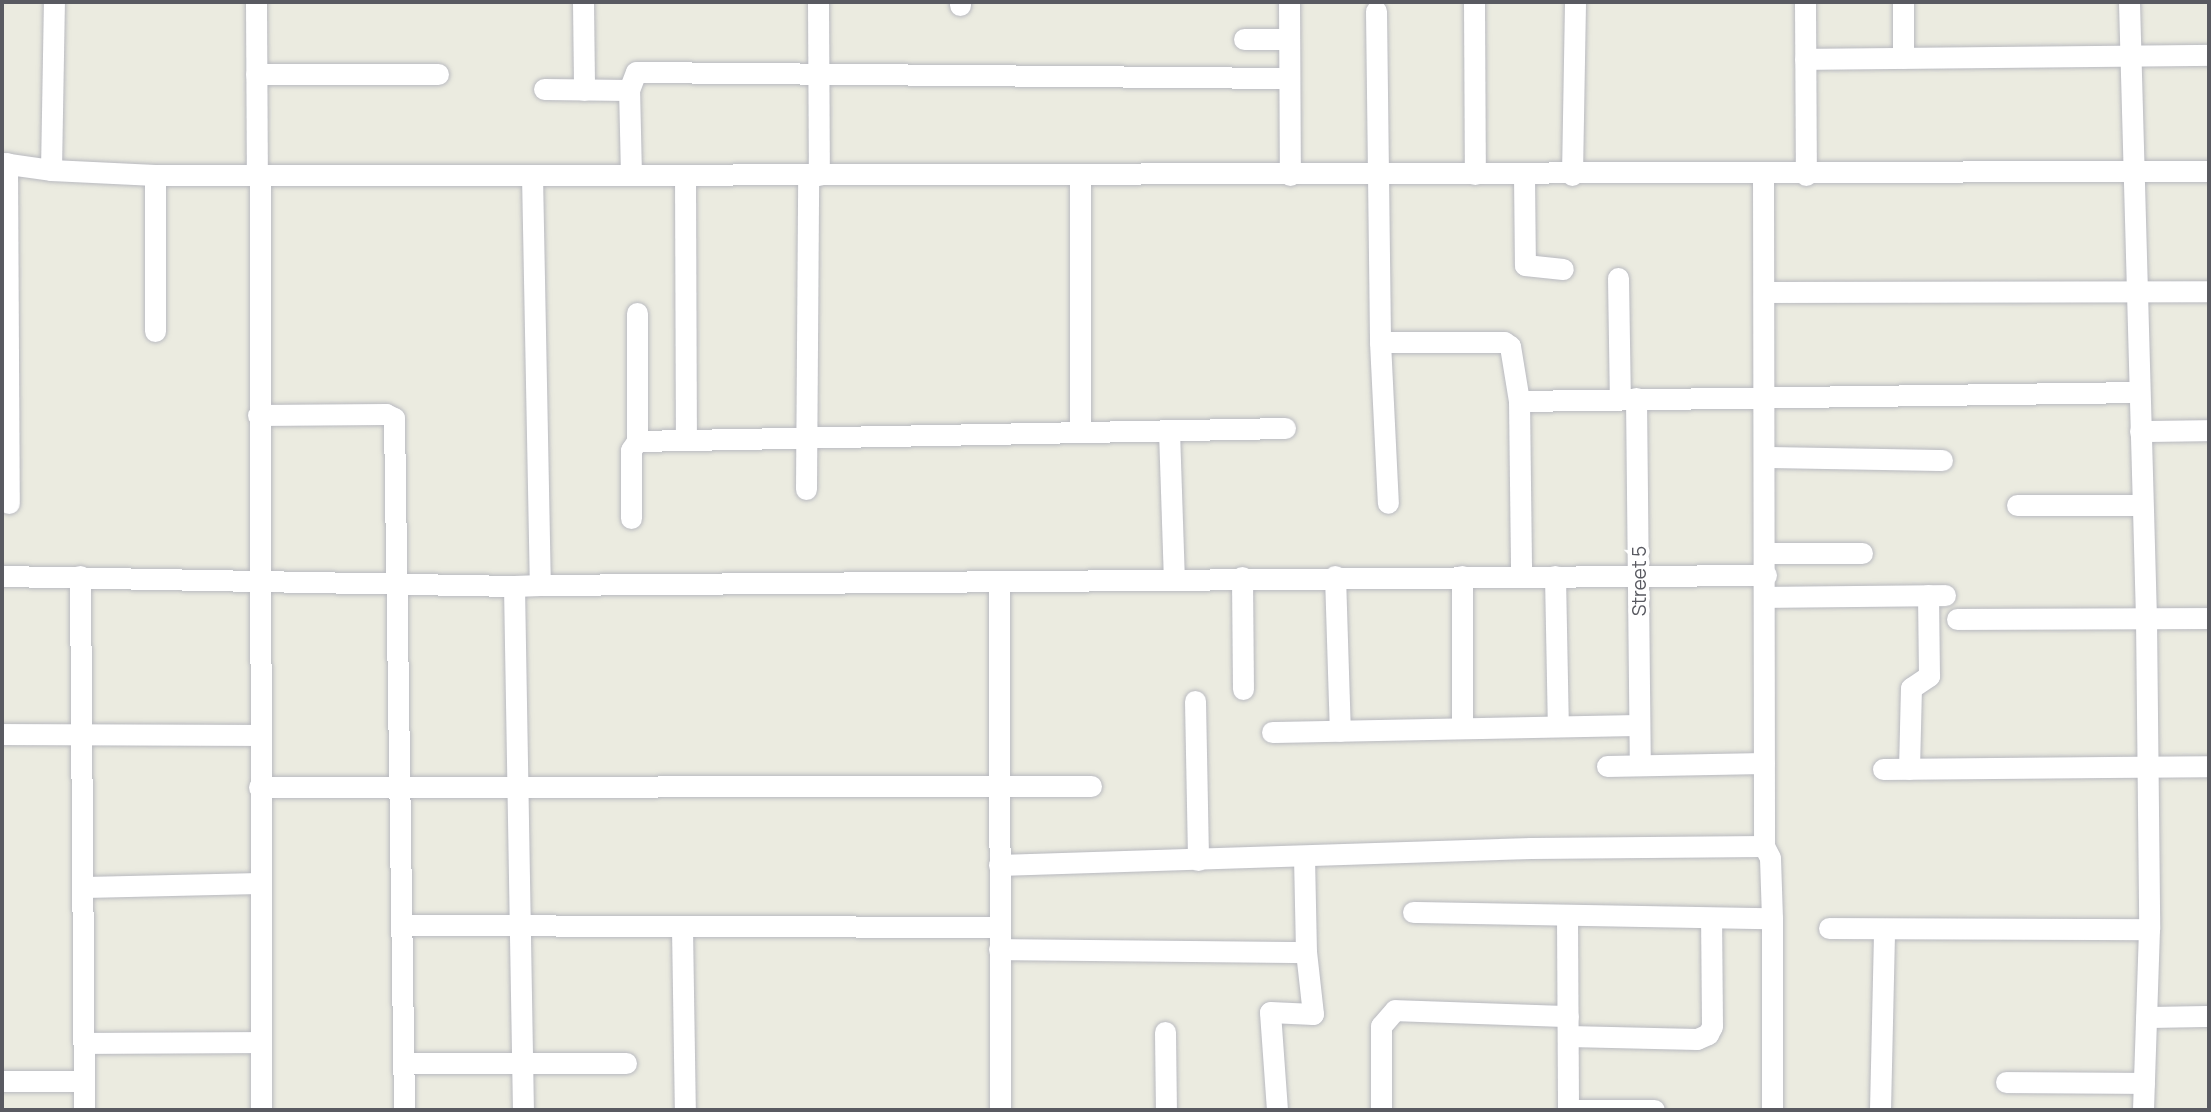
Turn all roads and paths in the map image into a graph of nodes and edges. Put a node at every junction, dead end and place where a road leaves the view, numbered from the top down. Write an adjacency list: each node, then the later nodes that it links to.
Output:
1 (54, 2): 26 (street)
2 (256, 2): 19 (street)
3 (583, 2): 23 (street)
4 (818, 2): 18 (street)
5 (1289, 2): 13 (street)
6 (1475, 2): 30 (street)
7 (1575, 2): 39 (street)
8 (1805, 2): 16 (street)
9 (1903, 2): 17 (street)
10 (2129, 2): 14 (street)
11 (1376, 11): 29 (street)
12 (1244, 39): 13 (street)
13 (1289, 39): 21 (street)
14 (2129, 55): 15 (street); 17 (street); 28 (street)
15 (2209, 55)
16 (1805, 58): 17 (street); 41 (street)
17 (1903, 58)
18 (818, 71): 21 (street); 24 (street); 35 (street)
19 (256, 74): 20 (street); 42 (street)
20 (438, 74)
21 (1289, 78): 37 (street)
22 (544, 89): 23 (street)
23 (584, 90): 24 (street)
24 (629, 90): 33 (street)
25 (4, 163): 26 (street); 67 (street)
26 (51, 170): 31 (street)
27 (2209, 171): 28 (street)
28 (2130, 172): 41 (street); 47 (street)
29 (1378, 174): 30 (street); 37 (street); 50 (street)
30 (1475, 174): 38 (street)
31 (155, 175): 42 (street); 49 (street)
32 (532, 175): 33 (street); 42 (street); 87 (street)
33 (631, 175): 34 (street)
34 (685, 175): 35 (street); 62 (street)
35 (813, 175): 36 (street); 61 (street)
36 (1080, 175): 37 (street); 58 (street)
37 (1290, 175)
38 (1524, 175): 39 (street); 43 (street)
39 (1572, 175): 40 (street)
40 (1763, 175): 41 (street); 46 (street)
41 (1806, 175)
42 (259, 177): 55 (street)
43 (1563, 269)
44 (1618, 278): 53 (street, Street 5)
45 (2209, 291): 47 (street)
46 (1764, 292): 47 (street); 52 (street)
47 (2134, 292): 51 (street)
48 (636, 313): 63 (street)
49 (155, 331)
50 (1380, 342): 54 (street); 68 (street)
51 (2138, 393): 52 (street); 60 (street)
52 (1764, 397): 53 (street); 64 (street)
53 (1628, 399): 54 (street); 74 (street, Street 5)
54 (1519, 401): 80 (street)
55 (258, 415): 84 (street); 86 (street)
56 (1284, 428): 59 (street)
57 (2209, 430): 60 (street)
58 (1080, 431): 59 (street); 61 (street)
59 (1169, 431): 83 (street)
60 (2140, 431): 70 (street)
61 (808, 439): 62 (street); 66 (street)
62 (686, 440): 63 (street)
63 (637, 441): 71 (street)
64 (1766, 457): 65 (street); 72 (street)
65 (1942, 460)
66 (806, 489)
67 (9, 503)
68 (1388, 503)
69 (2018, 505): 70 (street)
70 (2142, 506): 90 (street)
71 (631, 518)
72 (1766, 553): 73 (street); 75 (street)
73 (1861, 553)
74 (1641, 575): 75 (street); 81 (street); 95 (street, Street 5)
75 (1766, 575): 89 (street)
76 (2, 576): 77 (street)
77 (80, 576): 84 (street); 101 (street)
78 (1335, 576): 79 (street); 82 (street); 98 (street)
79 (1462, 576): 80 (street); 97 (street)
80 (1521, 576): 81 (street)
81 (1555, 576): 96 (street)
82 (1242, 577): 83 (street); 93 (street)
83 (1174, 578): 85 (street)
84 (260, 579): 86 (street); 102 (street)
85 (999, 581): 87 (street); 114 (street)
86 (398, 584): 88 (street); 113 (street)
87 (540, 585): 88 (street)
88 (514, 586): 110 (street)
89 (1767, 597): 103 (street); 109 (street)
90 (2146, 618): 91 (street); 92 (street); 106 (street)
91 (2209, 618)
92 (1957, 620)
93 (1243, 689)
94 (1195, 701): 117 (street)
95 (1639, 725): 96 (street); 104 (street, Street 5)
96 (1558, 726): 97 (street)
97 (1462, 728): 98 (street)
98 (1340, 731): 99 (street)
99 (1272, 732)
100 (2, 734): 101 (street)
101 (83, 735): 102 (street); 120 (street)
102 (259, 735): 112 (street)
103 (1764, 763): 104 (street); 115 (street)
104 (1640, 764): 105 (street)
105 (1607, 766)
106 (2147, 766): 107 (street); 109 (street); 131 (street)
107 (2209, 766)
108 (1883, 769): 109 (street)
109 (1909, 769)
110 (518, 786): 113 (street); 114 (street); 126 (street)
111 (1091, 786): 114 (street)
112 (259, 787): 113 (street); 119 (street)
113 (401, 787): 125 (street)
114 (999, 788): 118 (street)
115 (1764, 846): 116 (street); 124 (street)
116 (1304, 857): 117 (street); 133 (street)
117 (1198, 860): 118 (street)
118 (999, 865): 128 (street)
119 (260, 883): 120 (street); 138 (street)
120 (84, 887): 139 (street)
121 (1413, 912): 122 (street)
122 (1567, 915): 123 (street); 136 (street)
123 (1711, 918): 124 (street); 136 (street)
124 (1772, 918): 157 (street)
125 (402, 925): 126 (street); 140 (street)
126 (521, 928): 127 (street); 141 (street)
127 (682, 928): 128 (street); 151 (street)
128 (999, 928): 132 (street)
129 (1829, 928): 130 (street)
130 (1884, 929): 131 (street); 158 (street)
131 (2148, 929): 135 (street)
132 (999, 949): 133 (street); 152 (street)
133 (1306, 952): 154 (street)
134 (2209, 1016): 135 (street)
135 (2146, 1017): 146 (street)
136 (1568, 1026): 155 (street); 156 (street)
137 (1165, 1032): 153 (street)
138 (261, 1042): 139 (street); 148 (street)
139 (84, 1043): 143 (street)
140 (404, 1063): 141 (street); 149 (street)
141 (523, 1063): 142 (street); 150 (street)
142 (626, 1063)
143 (84, 1081): 144 (street); 147 (street)
144 (2, 1082)
145 (2006, 1082): 146 (street)
146 (2144, 1083): 159 (street)
147 (84, 1110)
148 (261, 1110)
149 (404, 1110)
150 (523, 1110)
151 (685, 1110)
152 (1000, 1110)
153 (1166, 1110)
154 (1276, 1110)
155 (1381, 1110)
156 (1654, 1110)
157 (1772, 1110)
158 (1880, 1110)
159 (2143, 1110)

